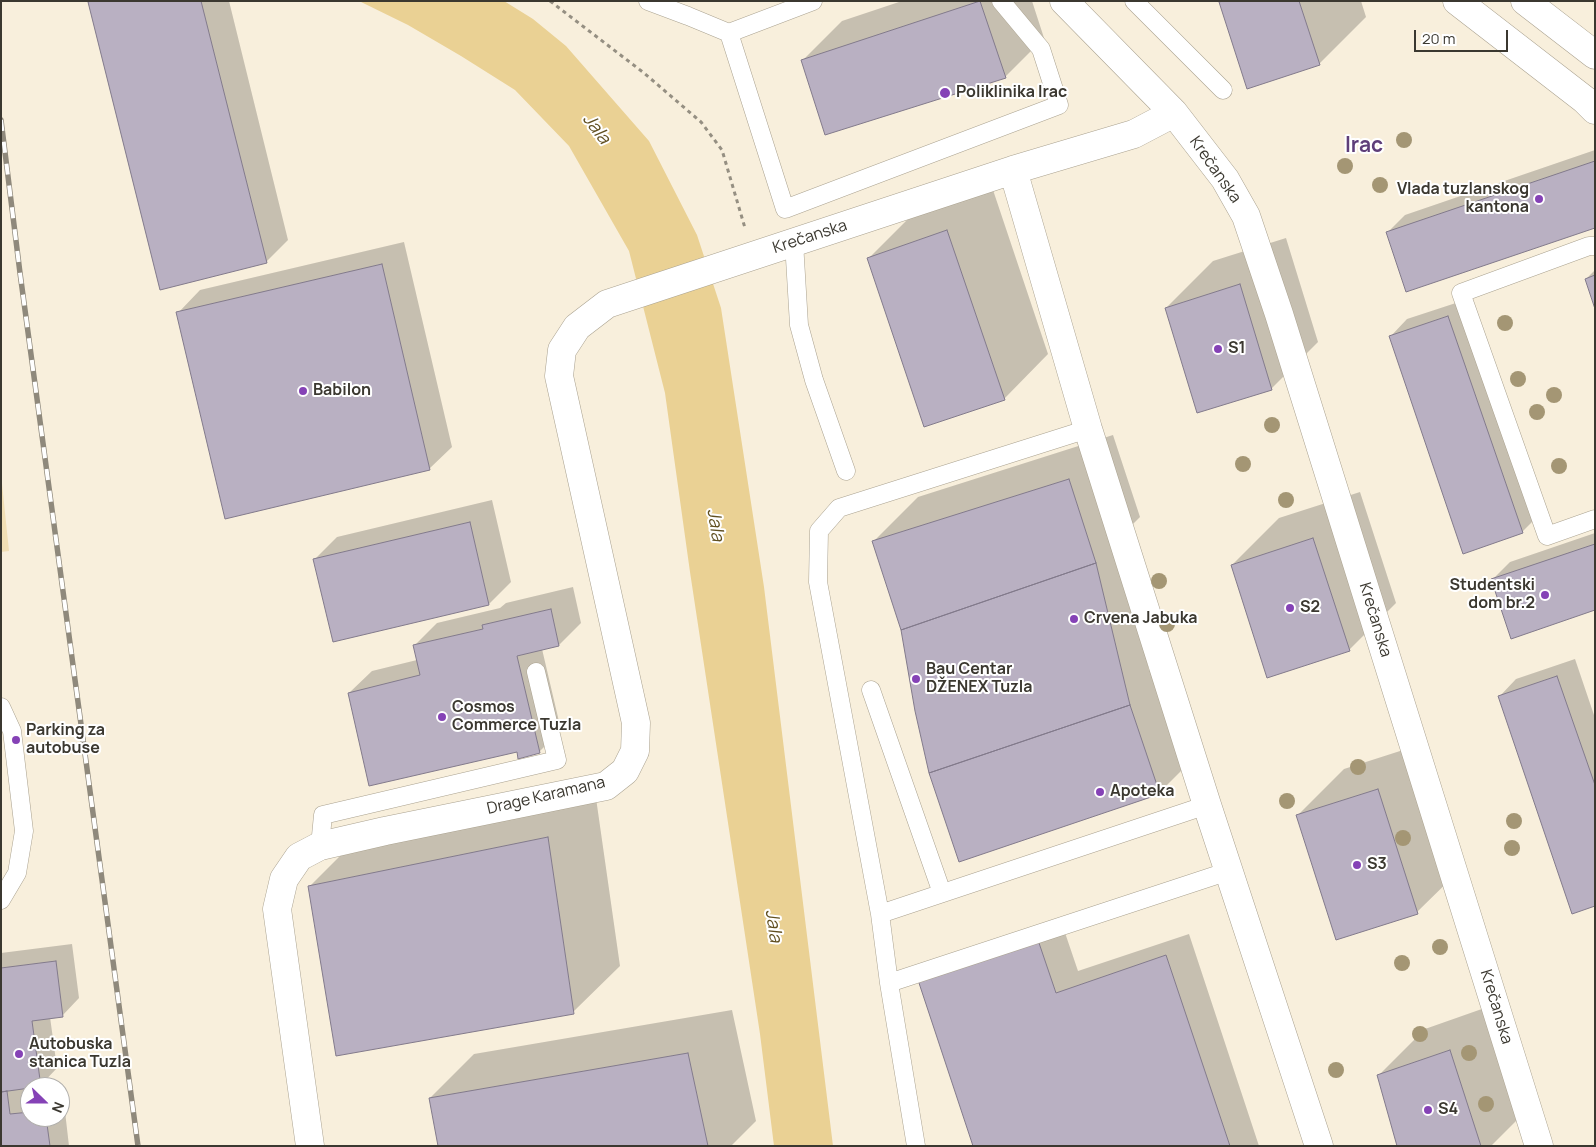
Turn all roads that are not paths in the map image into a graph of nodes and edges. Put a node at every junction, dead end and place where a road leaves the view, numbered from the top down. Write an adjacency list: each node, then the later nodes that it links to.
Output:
1 (648, 1): 8 (lane)
2 (813, 1): 8 (lane)
3 (1001, 1): 8 (lane)
4 (1064, 1): 12 (street, Krečanska)
5 (1134, 1): 10 (lane)
6 (1457, 1): 11 (street)
7 (1535, 4): 9 (street)
8 (730, 33)
9 (1595, 55)
10 (1223, 90)
11 (1595, 110)
12 (1174, 113): 13 (street, Krečanska); 33 (street, Krečanska)
13 (1013, 170): 14 (street, Krečanska); 17 (street)
14 (794, 242): 16 (street, Krečanska); 18 (lane)
15 (1595, 246): 19 (lane)
16 (607, 304): 24 (street, Drage Karamana)
17 (1088, 430): 23 (street); 28 (lane)
18 (846, 471)
19 (1595, 519)
20 (536, 672): 24 (lane)
21 (871, 690): 26 (lane)
22 (1, 707): 27 (lane)
23 (1207, 805): 25 (street); 26 (lane)
24 (320, 846): 30 (street, Drage Karamana)
25 (1229, 871): 29 (lane); 32 (street)
26 (942, 893): 28 (lane)
27 (1, 900)
28 (880, 914): 29 (lane)
29 (889, 983): 31 (lane)
30 (310, 1146)
31 (916, 1146)
32 (1319, 1146)
33 (1539, 1146)

